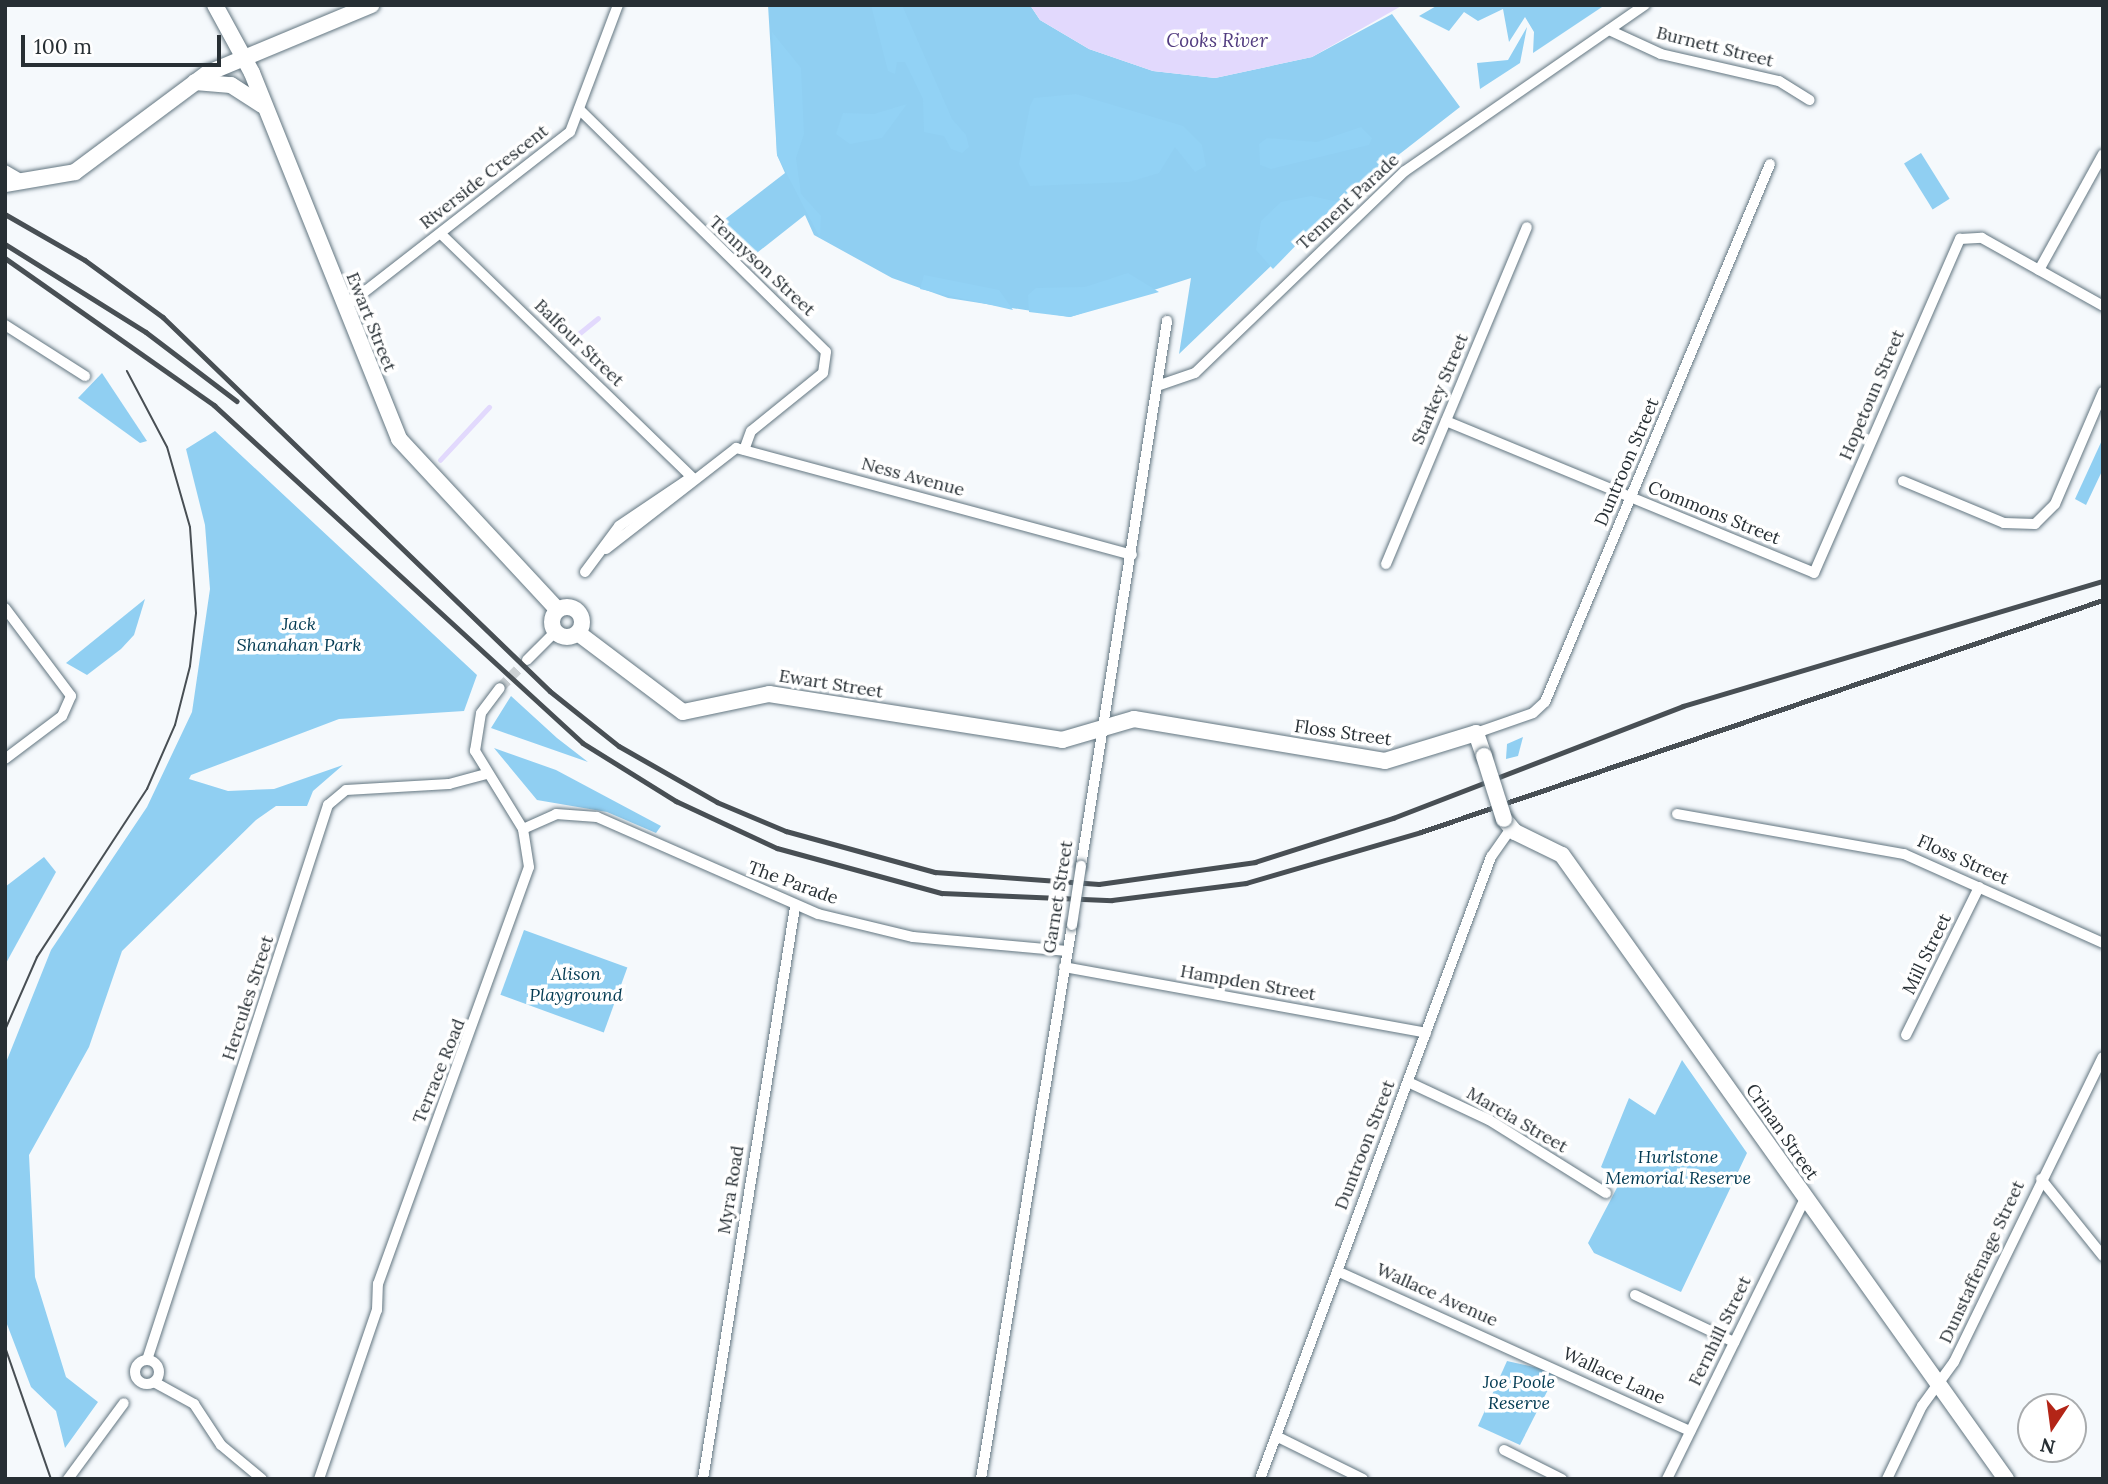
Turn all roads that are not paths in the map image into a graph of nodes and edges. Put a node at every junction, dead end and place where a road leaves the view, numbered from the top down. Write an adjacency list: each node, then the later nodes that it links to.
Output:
1 (215, 5): 6 (street, Ewart Street)
2 (372, 5): 6 (street)
3 (618, 5): 10 (street, Riverside Crescent)
4 (1645, 5): 5 (street, Tennent Parade)
5 (1609, 30): 8 (street, Burnett Street); 24 (street, Tennent Parade)
6 (244, 57): 7 (street); 9 (street, Ewart Street)
7 (195, 82): 9 (street); 14 (street)
8 (1810, 100)
9 (265, 107): 20 (street, Ewart Street)
10 (579, 109): 17 (street, Riverside Crescent); 27 (street, Tennyson Street)
11 (2103, 154): 18 (street)
12 (1770, 164): 30 (street, Duntroon Street)
13 (5, 170): 14 (street)
14 (24, 181): 15 (street)
15 (5, 184)
16 (1527, 227): 26 (street, Starkey Street)
17 (441, 234): 20 (street, Riverside Crescent); 28 (street, Balfour Street)
18 (2039, 270): 19 (street); 34 (street, Hopetoun Street)
19 (2103, 306)
20 (345, 307): 36 (street, Ewart Street)
21 (1167, 321): 24 (street, Garnet Street)
22 (5, 325): 23 (street)
23 (85, 376)
24 (1157, 386): 31 (street, Garnet Street)
25 (2103, 392): 29 (street)
26 (1446, 421): 30 (street, Commons Street); 32 (street, Starkey Street)
27 (744, 450): 28 (street); 31 (street, Ness Avenue)
28 (692, 477): 33 (street)
29 (1903, 481)
30 (1631, 498): 34 (street, Commons Street); 42 (street, Duntroon Street)
31 (1132, 555): 41 (street, Garnet Street)
32 (1386, 564)
33 (585, 572)
34 (1814, 573)
35 (5, 608): 43 (street)
36 (558, 610): 37 (street); 38 (street, Ewart Street)
37 (555, 632): 38 (street); 39 (street)
38 (578, 633): 41 (street, Ewart Street)
39 (527, 660)
40 (500, 688): 44 (street, Terrace Road)
41 (1103, 728): 42 (street, Floss Street); 51 (street, Garnet Street, bridge)
42 (1476, 733): 46 (street, bridge)
43 (5, 759)
44 (487, 774): 47 (street, Terrace Road); 65 (street, Hercules Street)
45 (1676, 814): 48 (street, Floss Street)
46 (1507, 824): 53 (street, Duntroon Street); 59 (street, Crinan Street)
47 (523, 829): 49 (street, The Parade); 74 (street, Terrace Road)
48 (1979, 887): 50 (street, Floss Street); 54 (street, Mill Street)
49 (795, 907): 51 (street, The Parade); 75 (street, Myra Road)
50 (2103, 943)
51 (1067, 951): 52 (street, Garnet Street)
52 (1064, 968): 53 (street, Hampden Street); 76 (street, Garnet Street)
53 (1426, 1033): 56 (street, Duntroon Street)
54 (1906, 1035)
55 (2103, 1056): 57 (street, Dunstaffenage Street)
56 (1408, 1082): 58 (street, Marcia Street); 61 (street, Duntroon Street)
57 (2041, 1179): 60 (street); 67 (street, Dunstaffenage Street)
58 (1606, 1193)
59 (1805, 1198): 63 (street, Fernhill Street); 67 (street, Crinan Street)
60 (2103, 1256)
61 (1337, 1271): 64 (street, Wallace Avenue); 70 (street, Duntroon Street)
62 (1635, 1295): 63 (street)
63 (1734, 1342): 69 (street, Fernhill Street)
64 (1524, 1353): 69 (street, Wallace Lane)
65 (147, 1360): 66 (street); 66 (street, Hercules Street)
66 (154, 1382): 73 (street)
67 (1938, 1383): 81 (street, Dunstaffenage Street); 82 (street, Crinan Street)
68 (124, 1403): 72 (street)
69 (1690, 1431): 80 (street, Fernhill Street)
70 (1276, 1436): 77 (street, Duntroon Street); 78 (street)
71 (1504, 1450): 79 (street)
72 (70, 1476)
73 (262, 1479)
74 (319, 1479)
75 (703, 1479)
76 (981, 1479)
77 (1261, 1479)
78 (1363, 1479)
79 (1562, 1479)
80 (1667, 1479)
81 (1887, 1479)
82 (2006, 1479)

